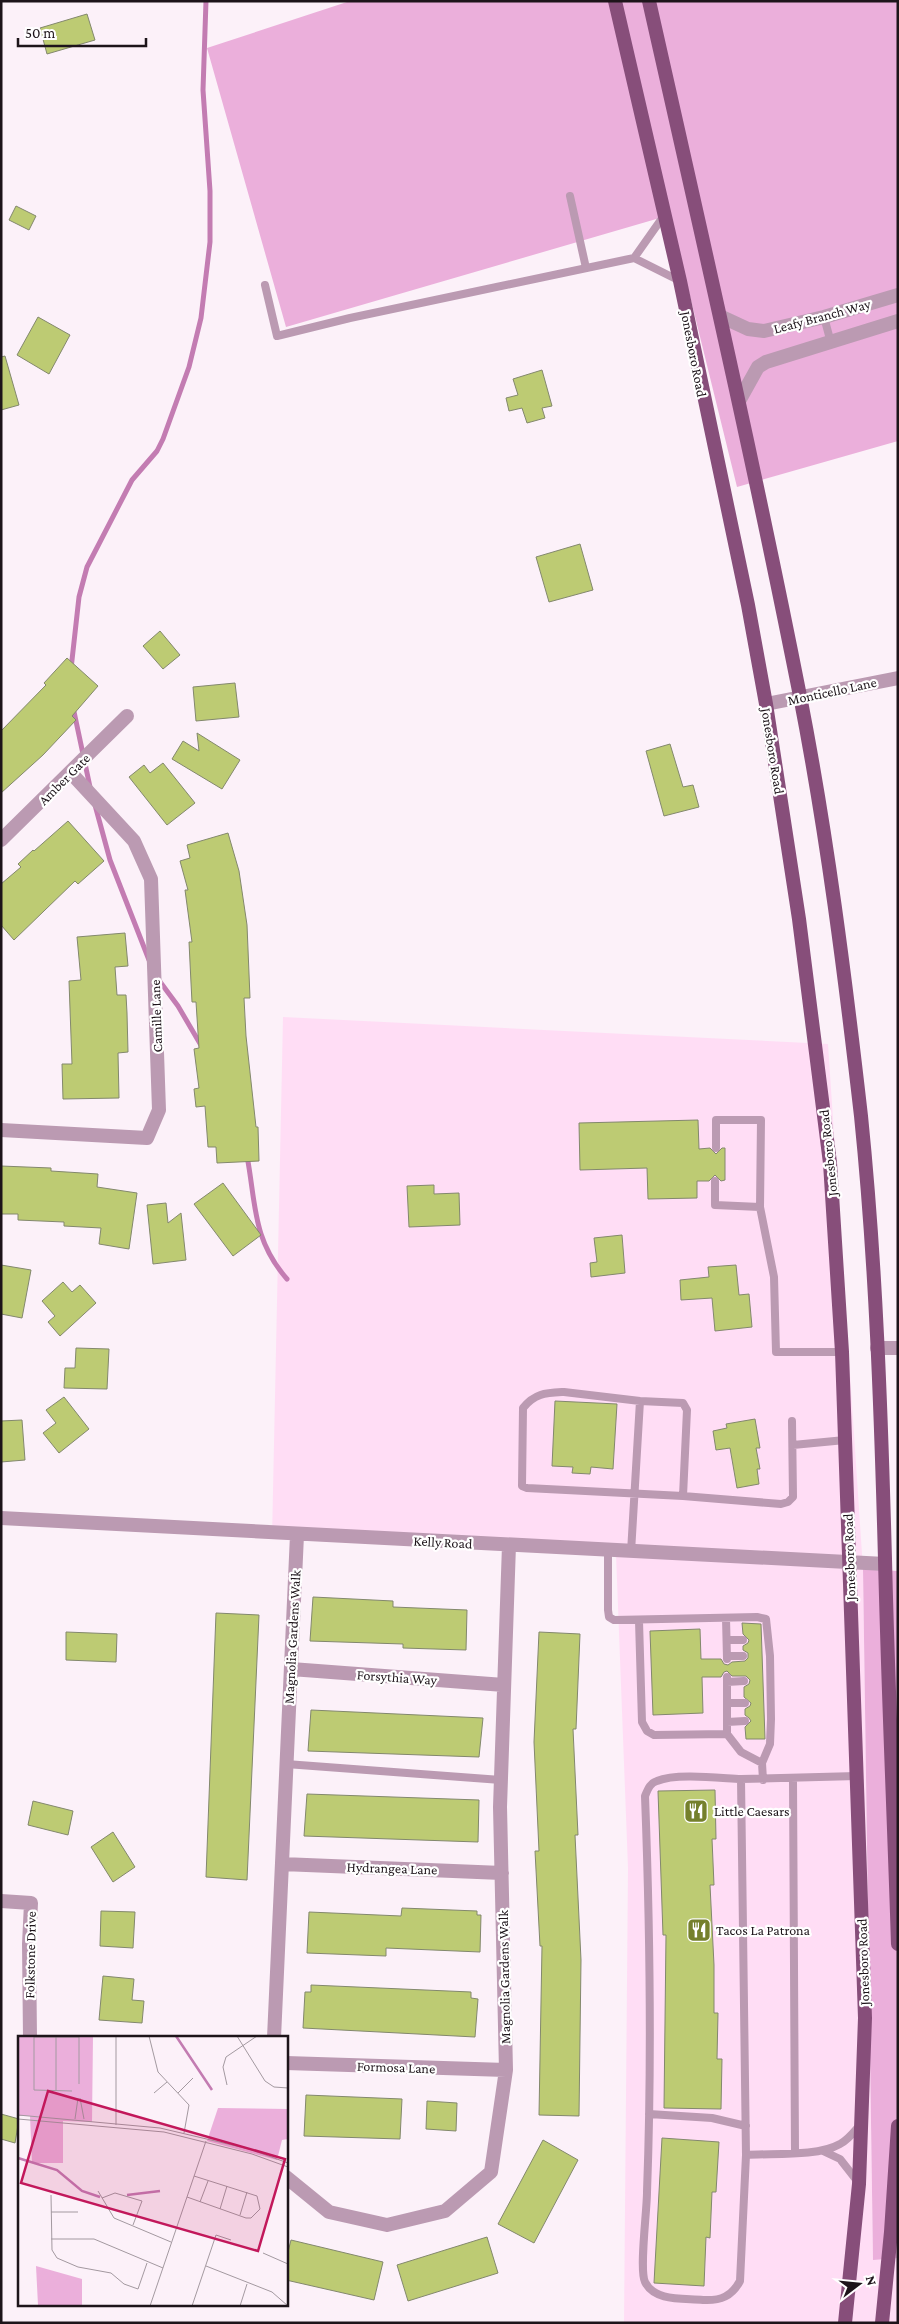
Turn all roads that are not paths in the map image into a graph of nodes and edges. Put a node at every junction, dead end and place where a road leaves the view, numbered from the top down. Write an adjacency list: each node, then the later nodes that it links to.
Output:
1 (615, 1): 4 (main road, Jonesboro Road)
2 (649, 1): 10 (main road)
3 (570, 196): 6 (lane)
4 (665, 214): 5 (lane); 7 (main road, Jonesboro Road)
5 (634, 258): 6 (lane); 7 (lane)
6 (586, 268): 8 (lane)
7 (680, 281): 17 (main road, Jonesboro Road)
8 (265, 285)
9 (898, 295): 11 (street, Leafy Branch Way)
10 (720, 316): 11 (street, Leafy Branch Way); 14 (main road)
11 (824, 317): 13 (lane)
12 (898, 321): 13 (street, Leafy Branch Way)
13 (831, 343): 14 (street, Leafy Branch Way)
14 (739, 400): 16 (main road)
15 (898, 678): 16 (street, Monticello Lane)
16 (800, 698): 17 (street, Monticello Lane); 25 (main road)
17 (766, 704): 27 (main road, Jonesboro Road)
18 (127, 716): 19 (street, Amber Gate)
19 (71, 773): 20 (street, Amber Gate); 21 (street, Camille Lane)
20 (1, 840)
21 (1, 1130)
22 (716, 1148): 24 (lane)
23 (716, 1181): 24 (lane)
24 (760, 1207): 27 (lane)
25 (877, 1348): 26 (street); 40 (main road)
26 (898, 1348)
27 (842, 1352): 30 (main road, Jonesboro Road)
28 (640, 1401): 32 (lane); 32 (lane); 33 (lane)
29 (792, 1421): 31 (lane)
30 (845, 1440): 31 (lane); 39 (main road, Jonesboro Road)
31 (792, 1446): 33 (lane)
32 (633, 1493): 33 (lane); 38 (lane)
33 (683, 1496)
34 (1, 1518): 35 (street, Kelly Road)
35 (297, 1535): 36 (street, Kelly Road); 46 (street, Magnolia Gardens Walk)
36 (509, 1545): 37 (street, Kelly Road); 48 (street, Magnolia Gardens Walk)
37 (608, 1550): 38 (street, Kelly Road); 42 (lane)
38 (631, 1552): 39 (street, Kelly Road)
39 (850, 1562): 40 (street, Kelly Road); 56 (main road, Jonesboro Road)
40 (885, 1564): 64 (main road)
41 (726, 1618): 42 (lane); 43 (lane); 54 (lane)
42 (639, 1621): 53 (lane)
43 (727, 1640): 44 (lane); 45 (lane)
44 (743, 1640)
45 (743, 1656)
46 (290, 1669): 48 (street, Forsythia Way); 55 (street, Magnolia Gardens Walk)
47 (744, 1682): 49 (lane)
48 (504, 1685): 59 (street, Magnolia Gardens Walk)
49 (727, 1703): 50 (lane); 52 (lane)
50 (745, 1703)
51 (745, 1721): 52 (lane)
52 (727, 1722): 53 (lane)
53 (727, 1734): 54 (lane)
54 (762, 1763): 60 (lane)
55 (286, 1764): 59 (lane); 61 (street, Magnolia Gardens Walk)
56 (857, 1776): 58 (lane); 70 (main road, Jonesboro Road)
57 (741, 1778): 60 (lane); 69 (lane); 71 (lane)
58 (793, 1779): 60 (lane); 74 (lane)
59 (501, 1780): 62 (street, Magnolia Gardens Walk)
60 (763, 1780)
61 (282, 1864): 62 (street, Hydrangea Lane); 66 (street, Magnolia Gardens Walk)
62 (502, 1873): 68 (street, Magnolia Gardens Walk)
63 (1, 1901): 65 (street, Folkstone Drive)
64 (898, 1944)
65 (30, 2036)
66 (274, 2036)
67 (288, 2063): 68 (street, Formosa Lane)
68 (506, 2070): 76 (street, Magnolia Gardens Walk)
69 (649, 2114): 71 (lane); 75 (lane)
70 (862, 2123): 73 (lane); 77 (main road, Jonesboro Road)
71 (746, 2126): 75 (lane)
72 (898, 2126): 78 (main road)
73 (823, 2151): 74 (lane); 77 (lane)
74 (795, 2152): 75 (lane)
75 (746, 2154)
76 (288, 2179)
77 (859, 2184): 79 (main road, Jonesboro Road)
78 (892, 2275): 80 (main road)
79 (845, 2323)
80 (882, 2323)

